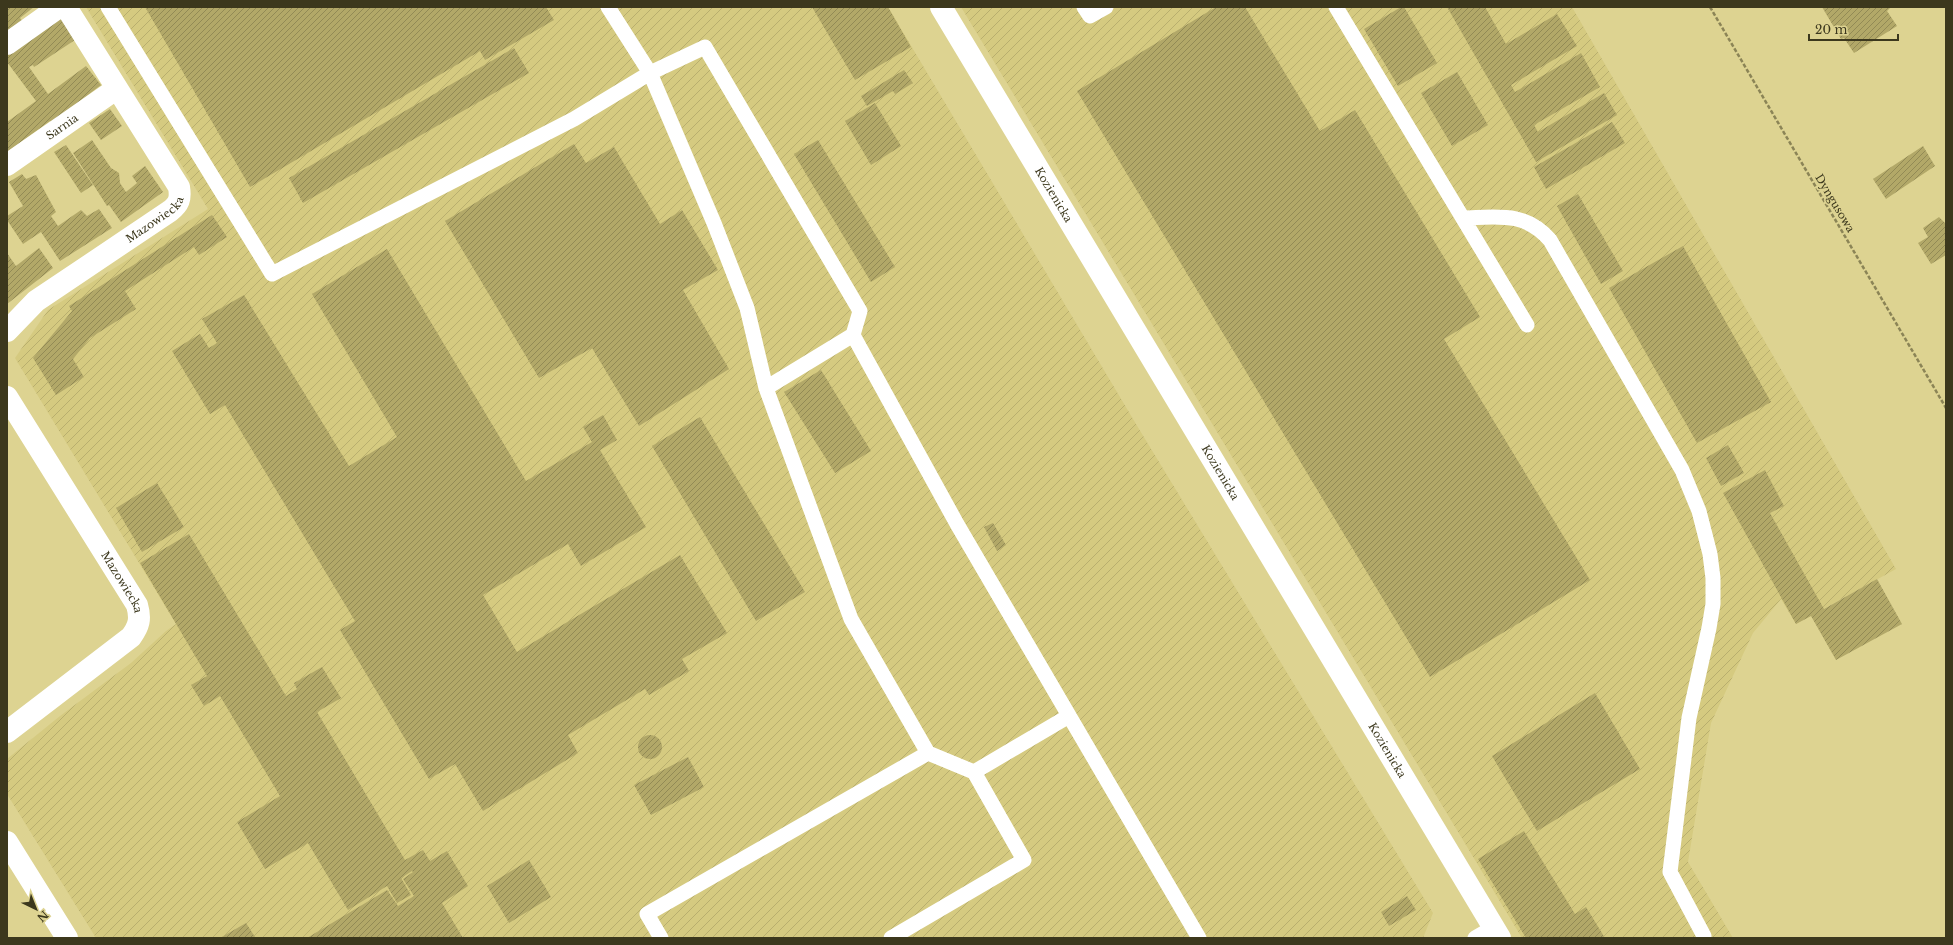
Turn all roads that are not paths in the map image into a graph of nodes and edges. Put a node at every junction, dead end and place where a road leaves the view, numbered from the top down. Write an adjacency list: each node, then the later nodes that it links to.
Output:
1 (59, 7): 9 (street)
2 (66, 7): 11 (street, Mazowiecka)
3 (108, 7): 10 (lane)
4 (608, 7): 10 (lane)
5 (941, 7): 24 (street, Kozienicka)
6 (1084, 7): 7 (lane)
7 (1106, 7)
8 (1336, 7): 13 (lane)
9 (7, 44)
10 (650, 73): 16 (lane); 17 (lane)
11 (116, 88): 12 (street, Sarnia); 15 (street, Mazowiecka)
12 (7, 165)
13 (1463, 218): 14 (lane); 25 (lane)
14 (1527, 325)
15 (7, 331)
16 (853, 335): 17 (lane); 19 (lane)
17 (766, 388): 21 (lane)
18 (7, 397): 20 (street, Mazowiecka)
19 (1069, 716): 22 (lane); 29 (lane)
20 (7, 732)
21 (928, 753): 22 (lane); 27 (lane)
22 (974, 772): 28 (lane)
23 (7, 842): 26 (street)
24 (1497, 933): 30 (lane)
25 (1704, 936)
26 (67, 938)
27 (661, 938)
28 (891, 938)
29 (1199, 938)
30 (1475, 938)

